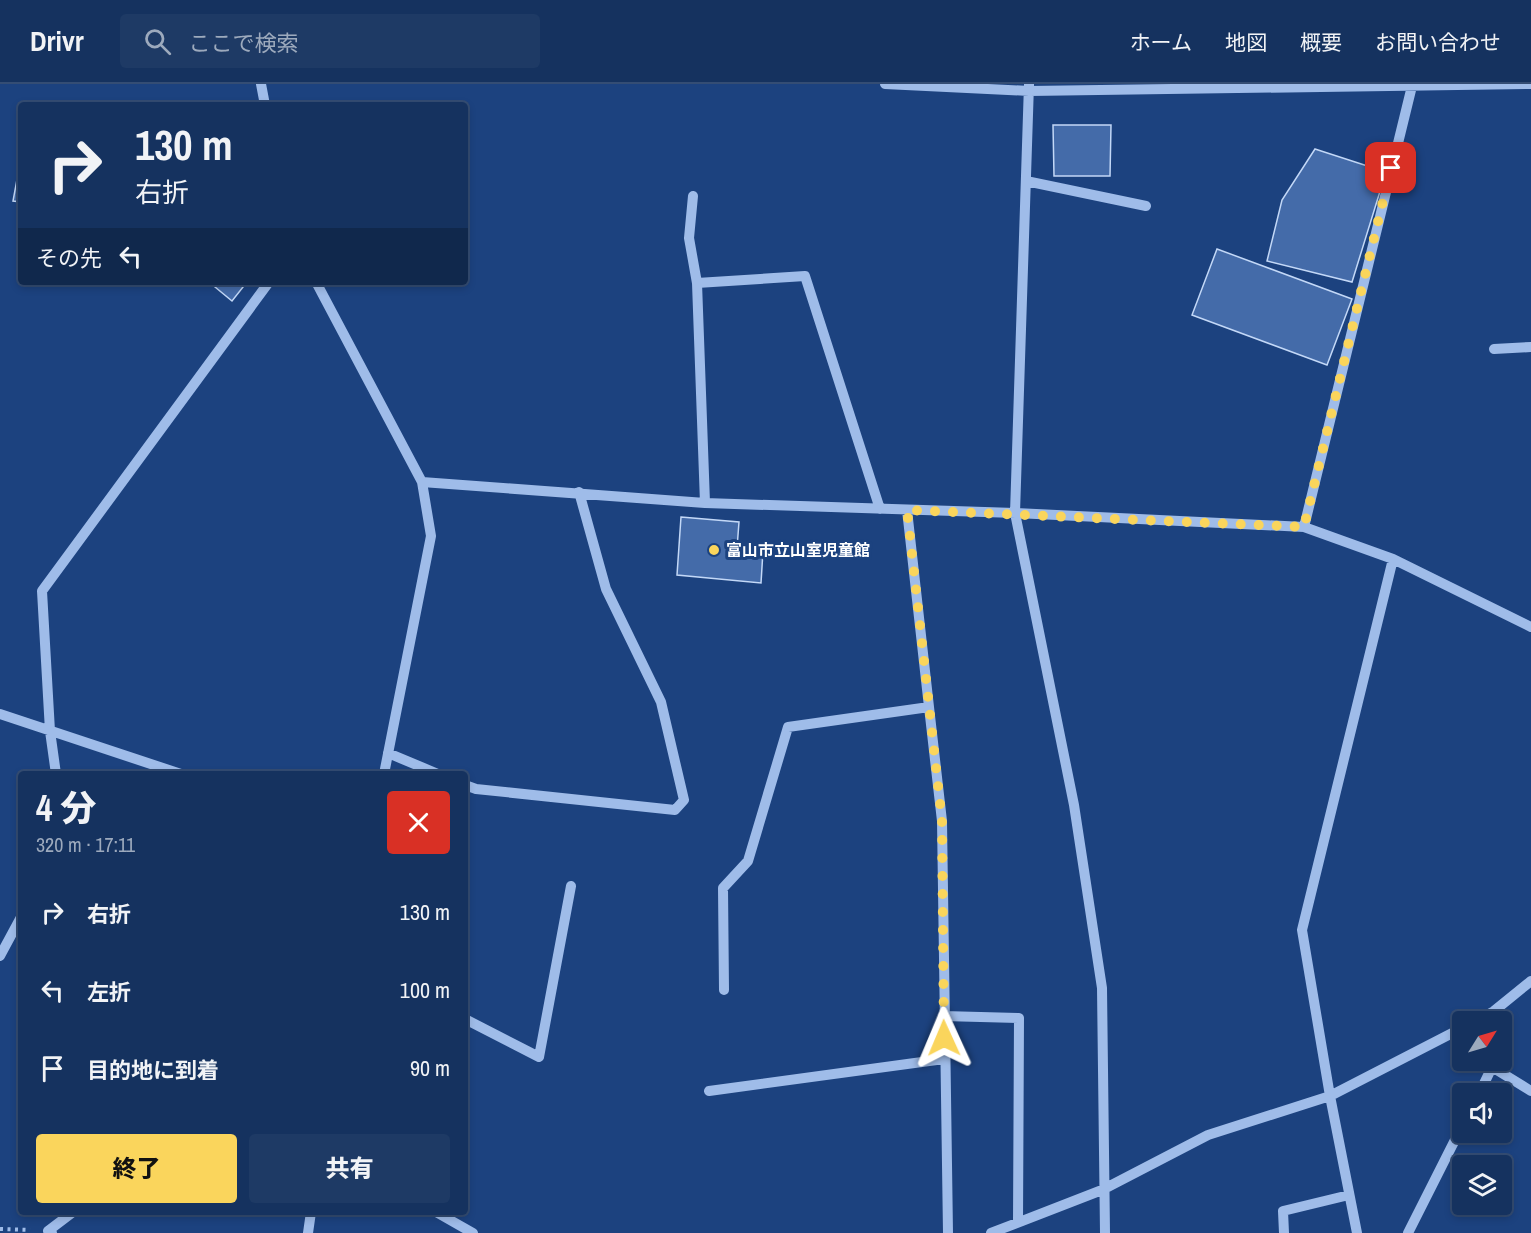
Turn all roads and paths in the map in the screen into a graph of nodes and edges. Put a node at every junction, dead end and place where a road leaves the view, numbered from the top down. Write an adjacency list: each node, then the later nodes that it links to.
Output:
1 (261, 84): 6 (street)
2 (885, 84): 5 (street)
3 (1531, 84): 4 (street)
4 (1412, 86): 5 (street); 21 (street)
5 (1029, 88): 7 (street)
6 (264, 102)
7 (1026, 181): 9 (street); 20 (street)
8 (693, 196): 10 (street)
9 (1146, 206)
10 (697, 283): 17 (street); 18 (street)
11 (267, 285): 26 (street)
12 (318, 285): 15 (street)
13 (1531, 347): 14 (street)
14 (1494, 349)
15 (422, 482): 16 (street); 27 (street)
16 (579, 492): 17 (street); 32 (street)
17 (705, 503): 18 (street)
18 (880, 509): 19 (street)
19 (907, 510): 20 (street); 24 (street)
20 (1015, 513): 21 (street); 48 (street)
21 (1304, 527): 22 (street)
22 (1393, 559): 23 (street); 46 (street)
23 (1531, 627)
24 (929, 707): 37 (street); 39 (street)
25 (0, 714): 26 (street)
26 (50, 731): 28 (street); 29 (street)
27 (388, 753): 30 (street); 31 (street)
28 (56, 771)
29 (172, 771)
30 (385, 771)
31 (431, 771)
32 (468, 786)
33 (571, 886): 40 (street)
34 (18, 923): 35 (street)
35 (0, 956)
36 (1531, 981): 38 (street)
37 (724, 990)
38 (1494, 1011)
39 (943, 1016): 42 (street); 53 (street)
40 (468, 1020)
41 (1452, 1033): 46 (street)
42 (944, 1059): 44 (street); 58 (street)
43 (1484, 1083): 45 (street)
44 (710, 1091)
45 (1531, 1091)
46 (1330, 1096): 48 (street); 49 (street)
47 (1453, 1143): 63 (street)
48 (1102, 1190): 53 (street); 60 (street)
49 (1349, 1195): 61 (street); 62 (street)
50 (70, 1215): 55 (street)
51 (311, 1215): 56 (street)
52 (441, 1215): 57 (street)
53 (1018, 1222): 59 (street)
54 (0, 1229): 55 (path)
55 (50, 1232)
56 (308, 1233)
57 (473, 1233)
58 (948, 1233)
59 (991, 1233)
60 (1104, 1233)
61 (1284, 1233)
62 (1357, 1233)
63 (1408, 1233)

